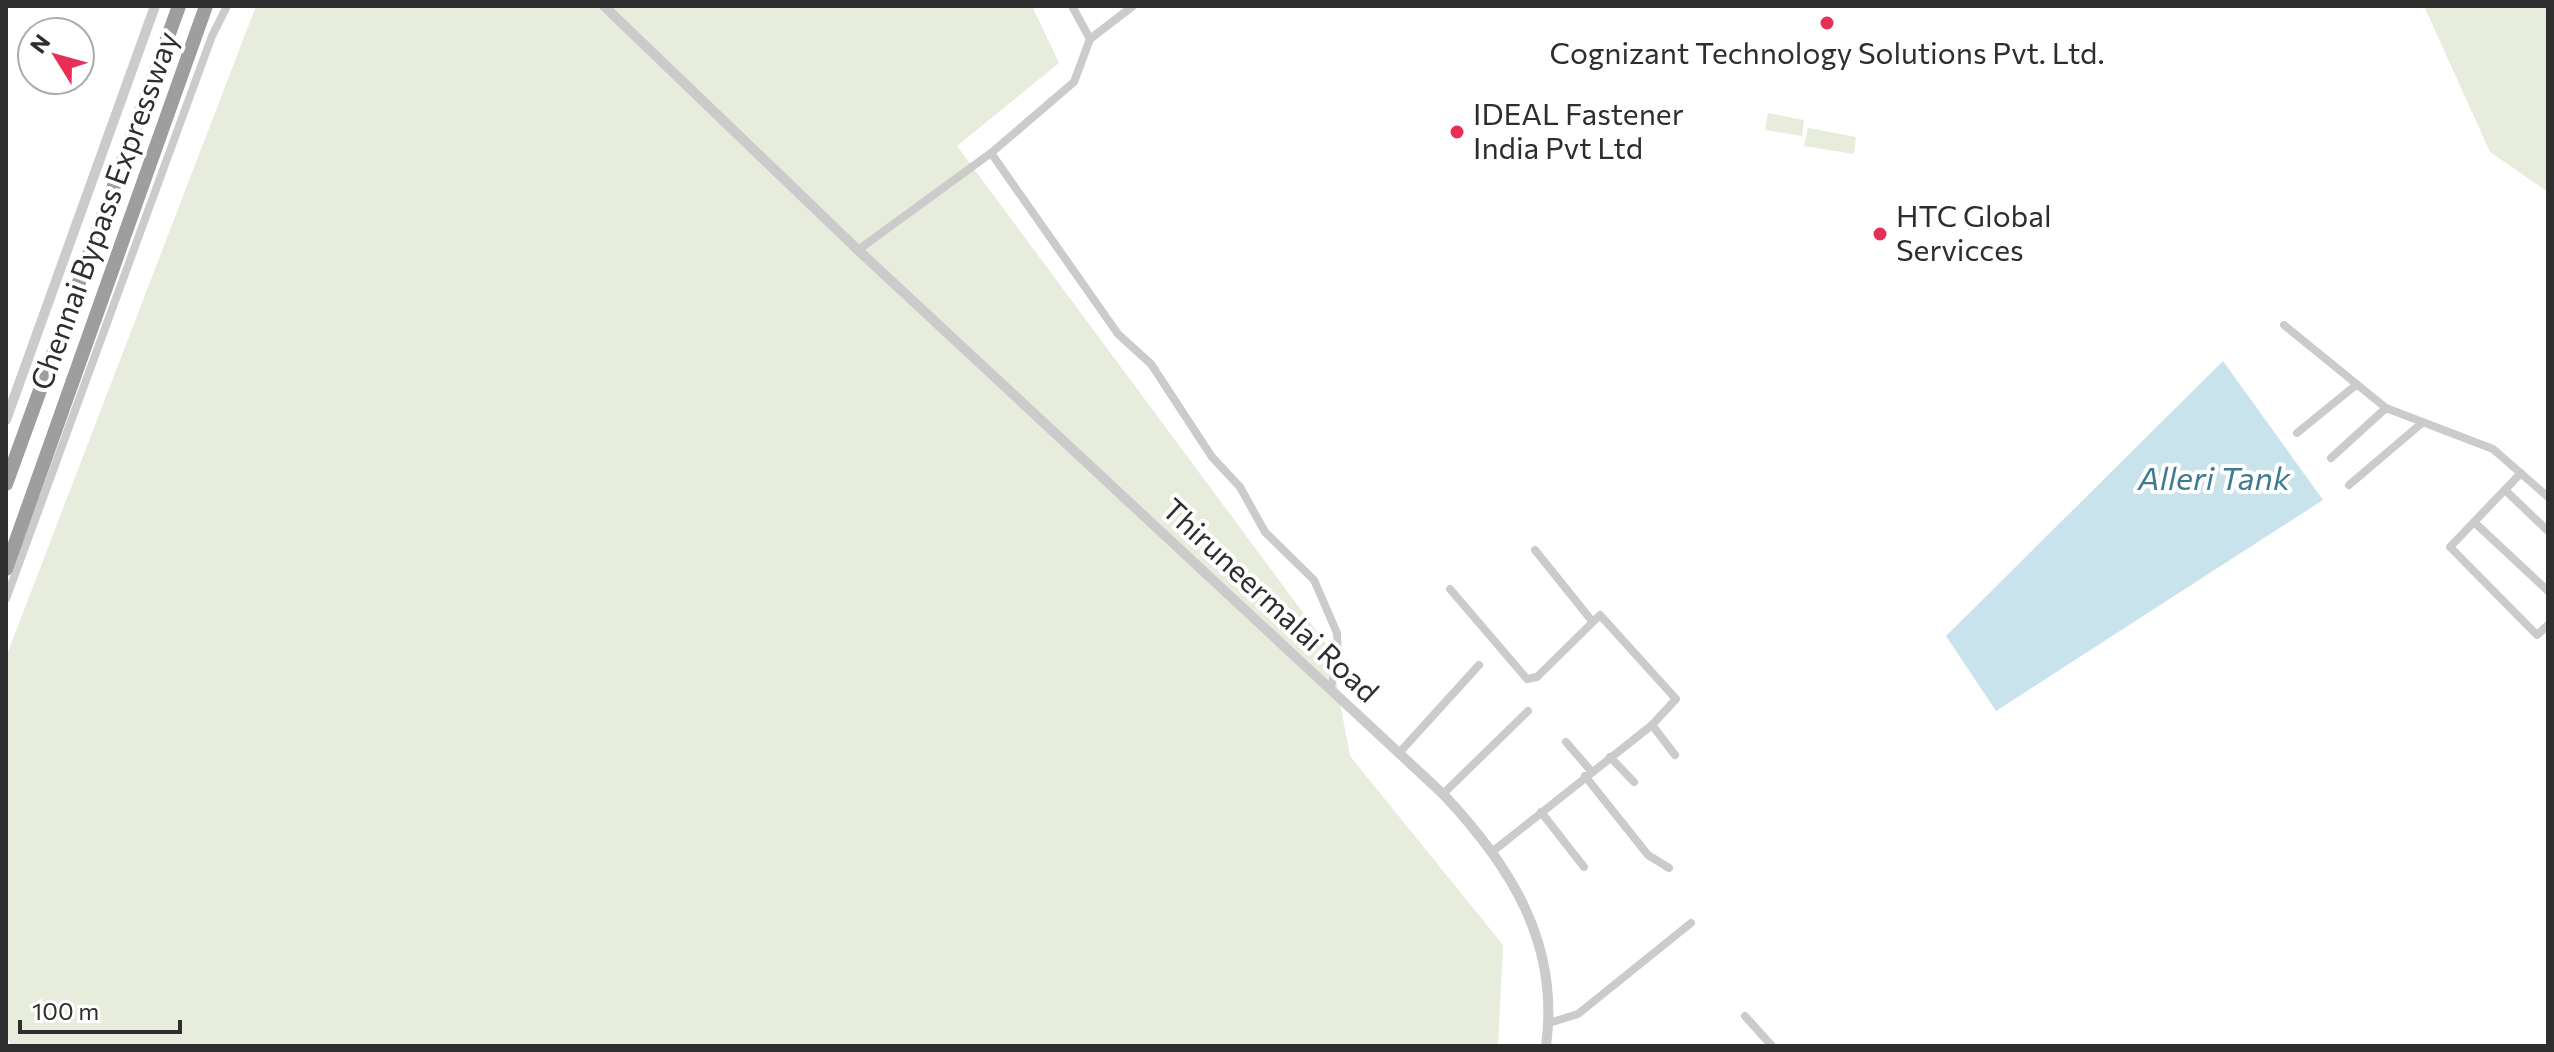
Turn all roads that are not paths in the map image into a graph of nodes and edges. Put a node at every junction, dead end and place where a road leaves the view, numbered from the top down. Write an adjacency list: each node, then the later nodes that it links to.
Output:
1 (155, 6): 14 (street)
2 (179, 6): 19 (highway, Chennai Bypass Expressway)
3 (206, 6): 26 (highway, Chennai Bypass Expressway)
4 (227, 6): 29 (street)
5 (604, 6): 10 (street, Thiruneermalai Road)
6 (1072, 6): 8 (street)
7 (1133, 6): 8 (street)
8 (1090, 39): 9 (street)
9 (991, 153): 10 (street); 33 (street)
10 (858, 250): 33 (street, Thiruneermalai Road)
11 (2284, 325): 12 (street)
12 (2356, 385): 13 (street); 16 (street)
13 (2386, 408): 15 (street); 17 (street)
14 (6, 420)
15 (2422, 423): 18 (street); 20 (street)
16 (2297, 433)
17 (2331, 458)
18 (2521, 473): 21 (street); 22 (street)
19 (6, 484)
20 (2349, 485)
21 (2505, 490): 23 (street); 24 (street)
22 (2548, 497)
23 (2474, 522): 28 (street); 31 (street)
24 (2548, 531)
25 (1535, 550): 30 (street)
26 (6, 569)
27 (1450, 589): 30 (street)
28 (2548, 591)
29 (6, 599)
30 (1592, 621): 35 (street)
31 (2548, 625)
32 (1479, 665): 37 (street)
33 (1330, 689): 37 (street, Thiruneermalai Road)
34 (1528, 711): 42 (street)
35 (1652, 725): 38 (street); 39 (street)
36 (1566, 742): 40 (street)
37 (1399, 753): 42 (street, Thiruneermalai Road)
38 (1675, 755)
39 (1610, 757): 40 (street); 41 (street)
40 (1588, 774): 43 (street); 46 (street)
41 (1634, 782)
42 (1443, 794): 44 (street, Thiruneermalai Road)
43 (1541, 812): 44 (street); 45 (street)
44 (1492, 852): 49 (street, Thiruneermalai Road)
45 (1584, 867)
46 (1669, 868)
47 (1691, 923): 49 (street)
48 (1745, 1016): 51 (street)
49 (1549, 1023): 50 (street, Thiruneermalai Road)
50 (1546, 1046)
51 (1772, 1046)

